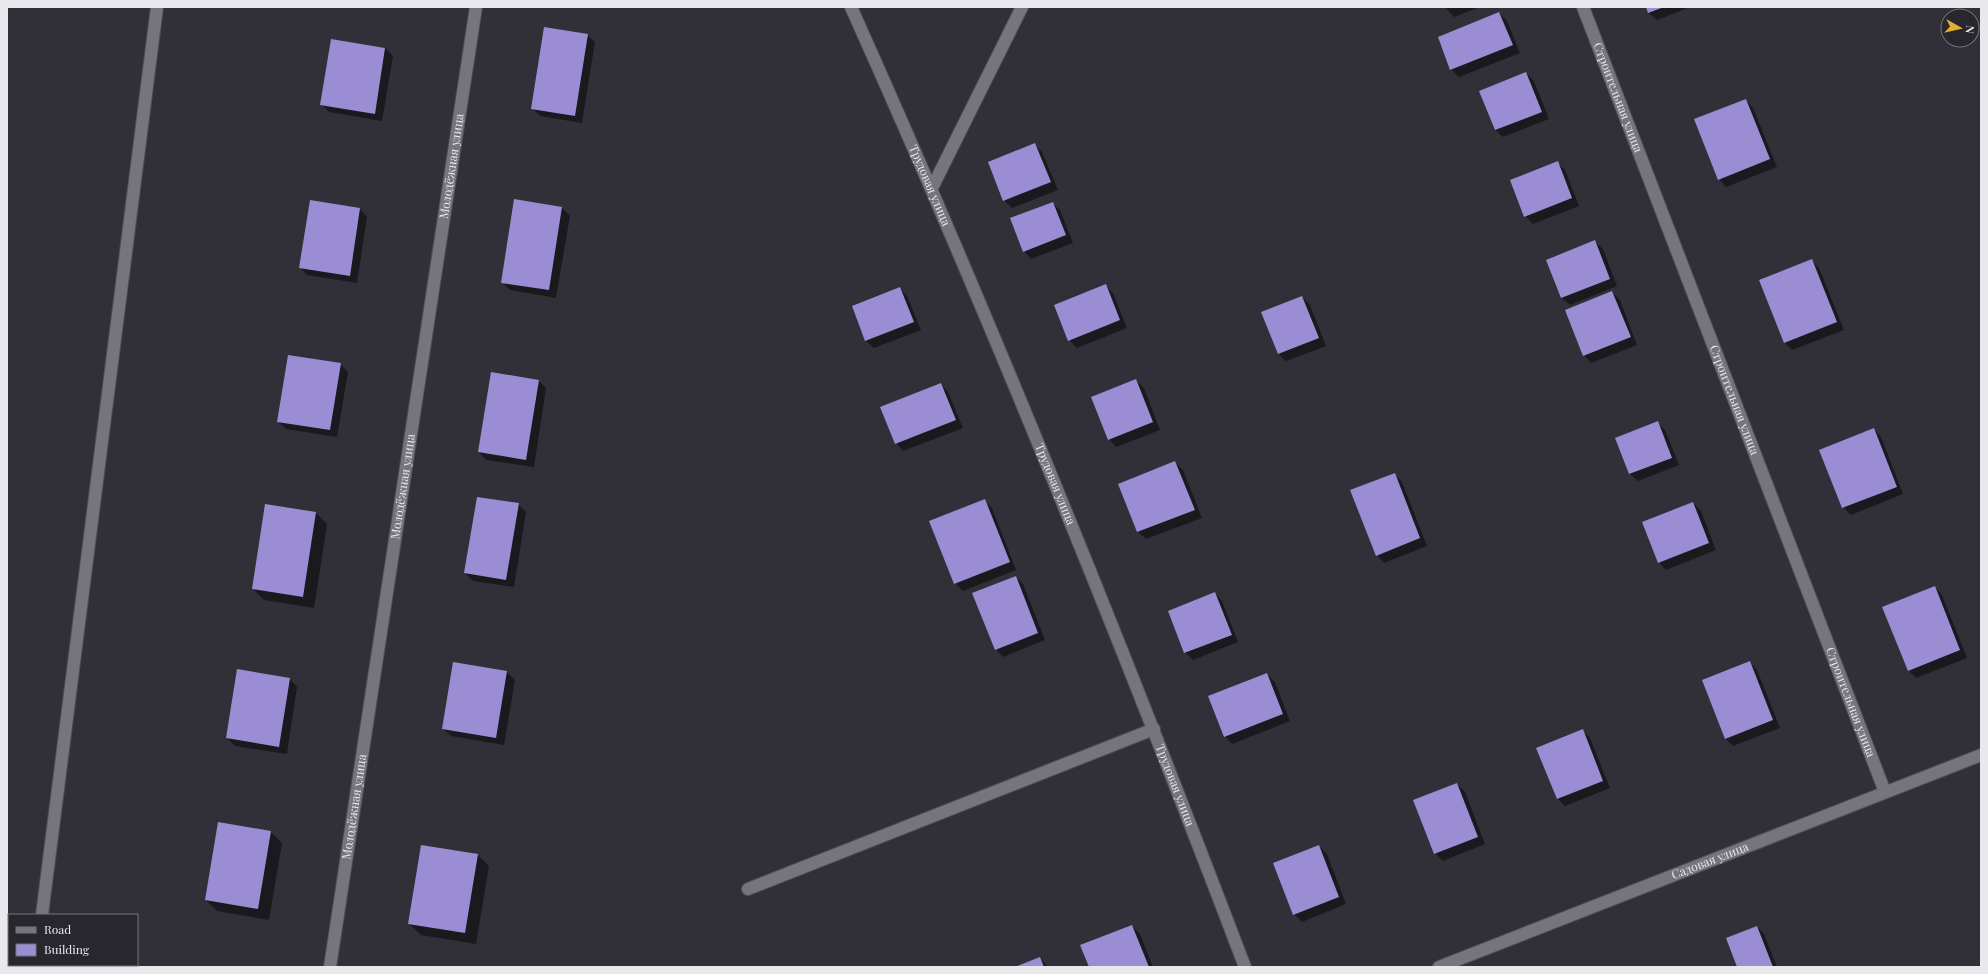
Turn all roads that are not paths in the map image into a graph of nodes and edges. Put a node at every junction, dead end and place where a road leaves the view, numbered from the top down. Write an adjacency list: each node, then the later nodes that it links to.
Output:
1 (157, 7): 11 (street)
2 (476, 7): 12 (street, Молодёжная улица)
3 (851, 7): 6 (street, Трудовая улица)
4 (1022, 7): 6 (street)
5 (1583, 7): 9 (street, Строительная улица)
6 (932, 188): 7 (street, Трудовая улица)
7 (1154, 729): 10 (street); 13 (street, Трудовая улица)
8 (1981, 755): 9 (street, Садовая улица)
9 (1885, 792): 14 (street, Садовая улица)
10 (748, 889)
11 (42, 914)
12 (330, 967)
13 (1245, 967)
14 (1439, 967)

